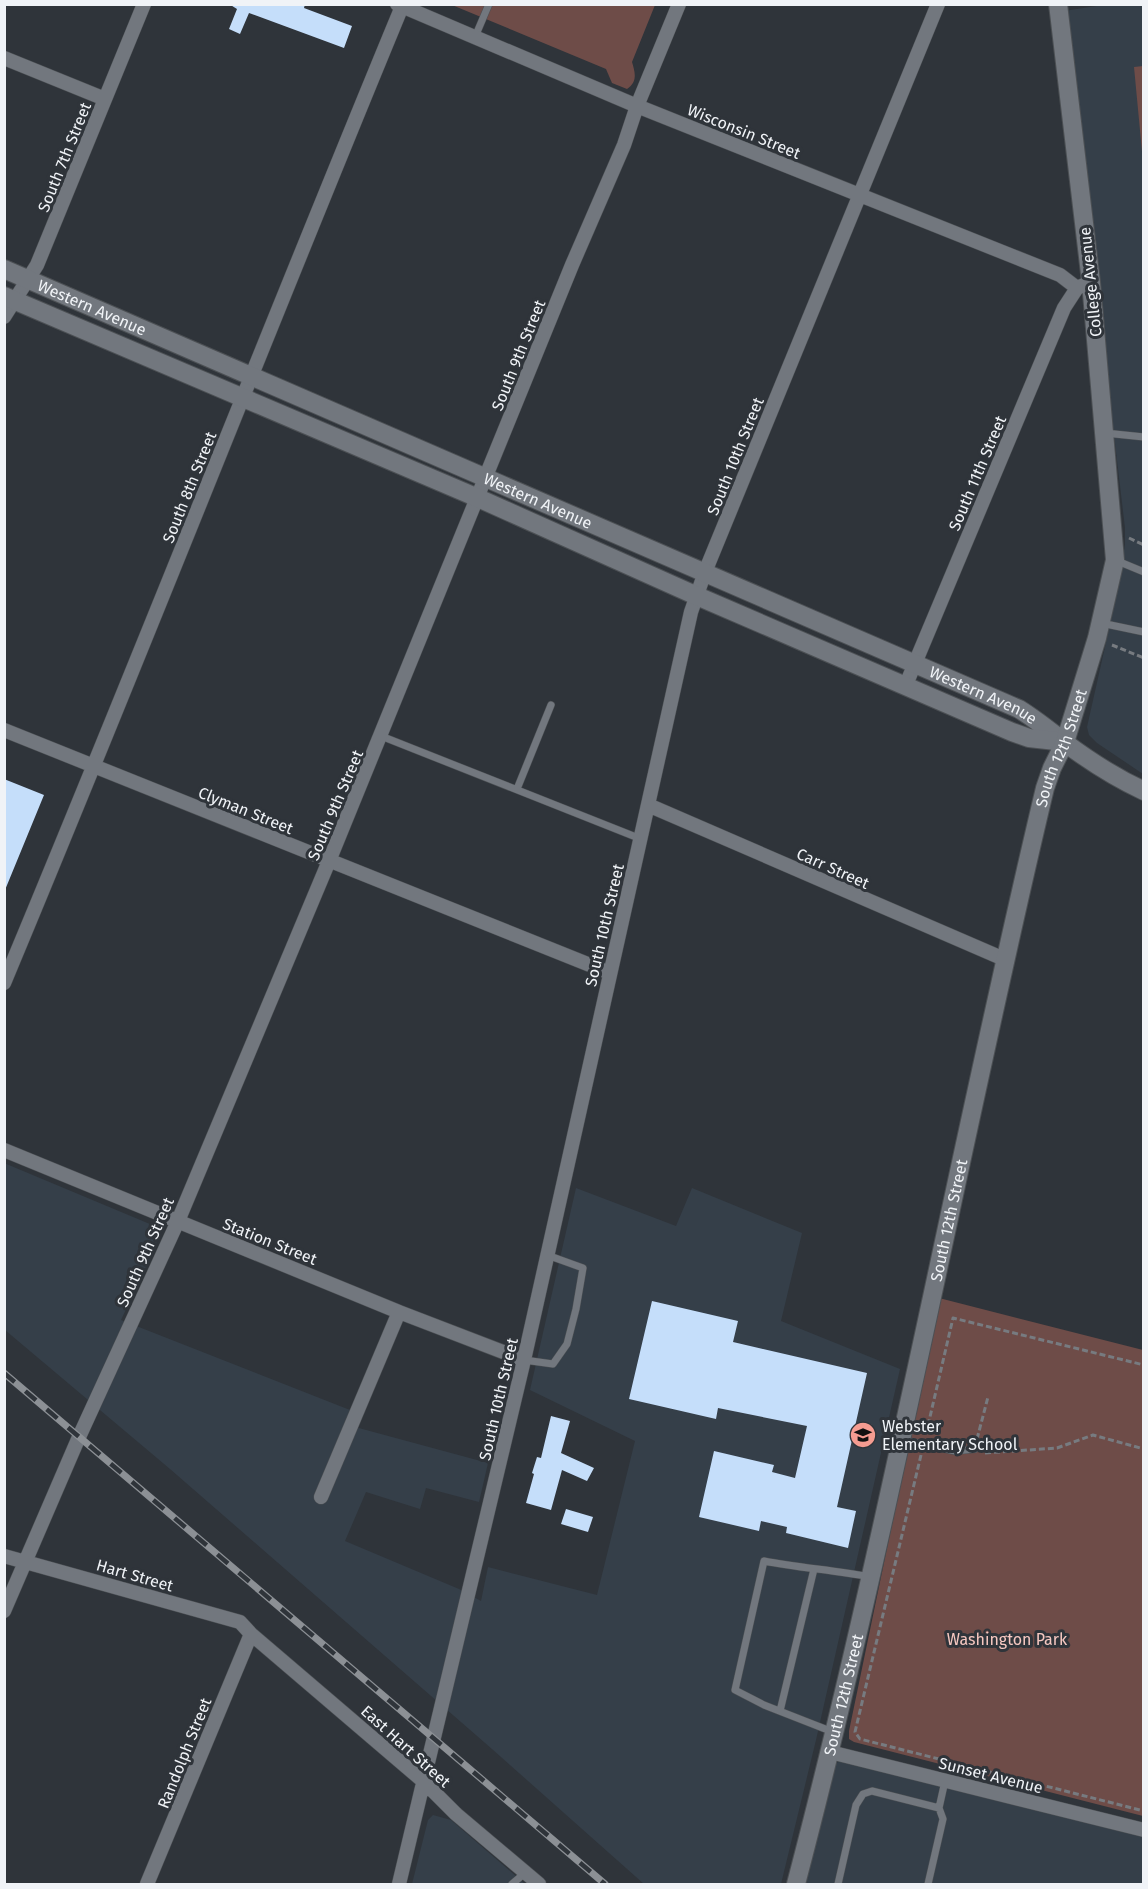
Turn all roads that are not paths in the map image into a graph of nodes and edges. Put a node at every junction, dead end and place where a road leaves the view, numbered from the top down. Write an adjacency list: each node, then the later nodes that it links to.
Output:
1 (144, 4): 9 (street, South 7th Street)
2 (489, 4): 7 (lane)
3 (679, 4): 10 (street, South 9th Street)
4 (938, 4): 11 (street, South 10th Street)
5 (1058, 4): 14 (street, College Avenue)
6 (401, 5): 7 (street, Wisconsin Street); 17 (street, South 8th Street)
7 (475, 37): 10 (street, Wisconsin Street)
8 (4, 58): 9 (street)
9 (105, 99): 13 (street, South 7th Street)
10 (637, 105): 11 (street, Wisconsin Street); 21 (street, South 9th Street)
11 (859, 196): 14 (street, Wisconsin Street); 24 (street, South 10th Street)
12 (4, 269): 13 (street, Western Avenue)
13 (28, 279): 15 (street, South 7th Street); 17 (street, Western Avenue)
14 (1084, 285): 19 (street, College Avenue); 29 (street, South 11th Street)
15 (9, 298): 16 (street, South 7th Street); 18 (street, Western Avenue)
16 (4, 317)
17 (251, 376): 18 (street, South 8th Street); 21 (street, Western Avenue)
18 (242, 399): 22 (street, Western Avenue); 35 (street, South 8th Street)
19 (1104, 433): 20 (lane); 23 (street, College Avenue)
20 (1143, 437)
21 (486, 477): 22 (street, South 9th Street); 24 (street, Western Avenue)
22 (477, 498): 26 (street, Western Avenue); 33 (street, South 9th Street)
23 (1115, 560): 25 (lane); 27 (street, South 12th Street)
24 (705, 572): 26 (street, South 10th Street); 29 (street, Western Avenue)
25 (1143, 572)
26 (697, 596): 30 (street, Western Avenue); 38 (street, South 10th Street)
27 (1099, 631): 28 (lane); 34 (street, South 12th Street)
28 (1143, 632)
29 (915, 663): 30 (street, South 11th Street); 34 (street, Western Avenue)
30 (905, 687): 34 (street, Western Avenue)
31 (551, 705): 36 (lane)
32 (4, 730): 35 (street, Clyman Street)
33 (381, 736): 36 (lane); 40 (street, South 9th Street)
34 (1065, 742): 37 (street, Western Avenue); 41 (street, South 12th Street)
35 (95, 766): 40 (street, Clyman Street); 43 (street, South 8th Street)
36 (517, 789): 39 (lane)
37 (1143, 791)
38 (648, 805): 39 (street, South 10th Street); 41 (street, Carr Street)
39 (640, 839): 42 (street, South 10th Street)
40 (329, 861): 42 (street, Clyman Street); 45 (street, South 9th Street)
41 (1004, 959): 49 (street, South 12th Street)
42 (610, 973): 46 (street, South 10th Street)
43 (4, 983)
44 (4, 1150): 45 (street, Station Street)
45 (178, 1221): 47 (street, Station Street); 53 (street, South 9th Street)
46 (547, 1255): 48 (street, South 10th Street); 48 (lane)
47 (399, 1312): 48 (street, Station Street); 51 (street)
48 (524, 1360): 61 (street, South 10th Street)
49 (900, 1440): 50 (lane); 55 (street, South 12th Street)
50 (975, 1449)
51 (321, 1497)
52 (4, 1556): 53 (street, Hart Street)
53 (25, 1561): 56 (street, South 9th Street); 57 (street, Hart Street)
54 (814, 1569): 55 (lane); 58 (lane); 58 (lane)
55 (870, 1577): 59 (street, South 12th Street)
56 (4, 1611)
57 (251, 1634): 61 (street, East Hart Street); 66 (street, Randolph Street)
58 (780, 1711): 59 (lane)
59 (835, 1733): 60 (street, South 12th Street)
60 (830, 1752): 62 (street, Sunset Avenue); 70 (street, South 12th Street)
61 (423, 1781): 65 (street, East Hart Street); 67 (street, South 10th Street)
62 (945, 1781): 63 (lane); 64 (street, Sunset Avenue)
63 (939, 1808): 71 (lane); 72 (lane)
64 (1143, 1830)
65 (525, 1873): 68 (lane); 69 (street, East Hart Street)
66 (147, 1884)
67 (399, 1884)
68 (512, 1884)
69 (538, 1884)
70 (796, 1884)
71 (838, 1884)
72 (928, 1884)

